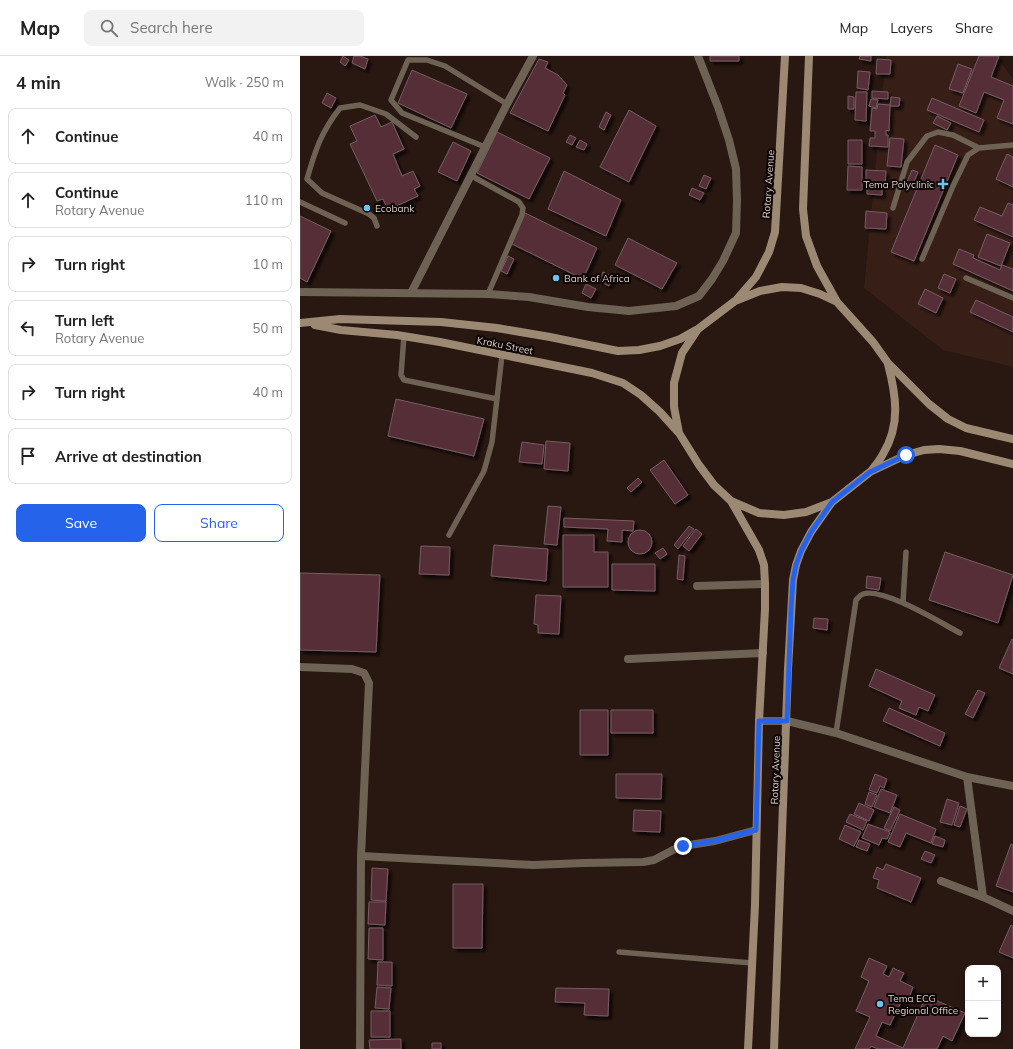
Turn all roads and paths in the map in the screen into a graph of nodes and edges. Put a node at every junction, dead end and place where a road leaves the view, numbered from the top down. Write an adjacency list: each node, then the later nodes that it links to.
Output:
1 (533, 56): 5 (street)
2 (698, 56): 19 (street)
3 (785, 56): 21 (main road, Rotary Avenue)
4 (809, 56): 22 (main road)
5 (507, 104): 8 (street); 8 (lane)
6 (416, 137): 14 (lane)
7 (1013, 145): 9 (lane)
8 (485, 147): 10 (street)
9 (979, 148): 12 (lane); 15 (lane)
10 (470, 175): 18 (street); 19 (lane)
11 (300, 202): 13 (lane)
12 (893, 208)
13 (344, 223)
14 (377, 226)
15 (922, 259)
16 (966, 278): 20 (lane)
17 (300, 292): 18 (street)
18 (411, 293): 19 (street)
19 (488, 294)
20 (1013, 298)
21 (735, 301): 22 (main road); 24 (main road)
22 (837, 302): 27 (main road)
23 (303, 323): 24 (main road, Kraku Street); 25 (main road, Kraku Street)
24 (698, 329): 29 (main road)
25 (404, 336): 26 (main road, Kraku Street); 28 (lane)
26 (502, 355): 28 (lane); 29 (main road, Kraku Street)
27 (888, 363): 30 (main road); 32 (main road)
28 (497, 399): 35 (lane)
29 (679, 433): 33 (main road)
30 (1013, 439)
31 (1013, 464): 32 (main road)
32 (870, 472): 34 (main road)
33 (731, 501): 34 (main road); 37 (main road, Rotary Avenue)
34 (832, 502): 45 (main road, Rotary Avenue)
35 (449, 535)
36 (906, 552): 39 (lane)
37 (764, 584): 38 (street); 41 (main road, Rotary Avenue)
38 (697, 586)
39 (903, 602): 40 (lane); 46 (lane)
40 (960, 633)
41 (763, 653): 42 (street); 44 (main road, Rotary Avenue)
42 (628, 659)
43 (300, 666): 50 (street)
44 (759, 721): 45 (street); 49 (main road, Rotary Avenue)
45 (787, 721): 46 (street); 58 (main road, Rotary Avenue)
46 (836, 733): 47 (street)
47 (967, 777): 48 (street); 52 (street)
48 (1013, 786)
49 (756, 830): 50 (street); 55 (main road, Rotary Avenue)
50 (361, 856): 56 (street)
51 (941, 881): 52 (street)
52 (983, 897): 53 (street)
53 (1013, 911)
54 (619, 952): 55 (lane)
55 (752, 963): 57 (main road, Rotary Avenue)
56 (360, 1049)
57 (748, 1049)
58 (774, 1049)

